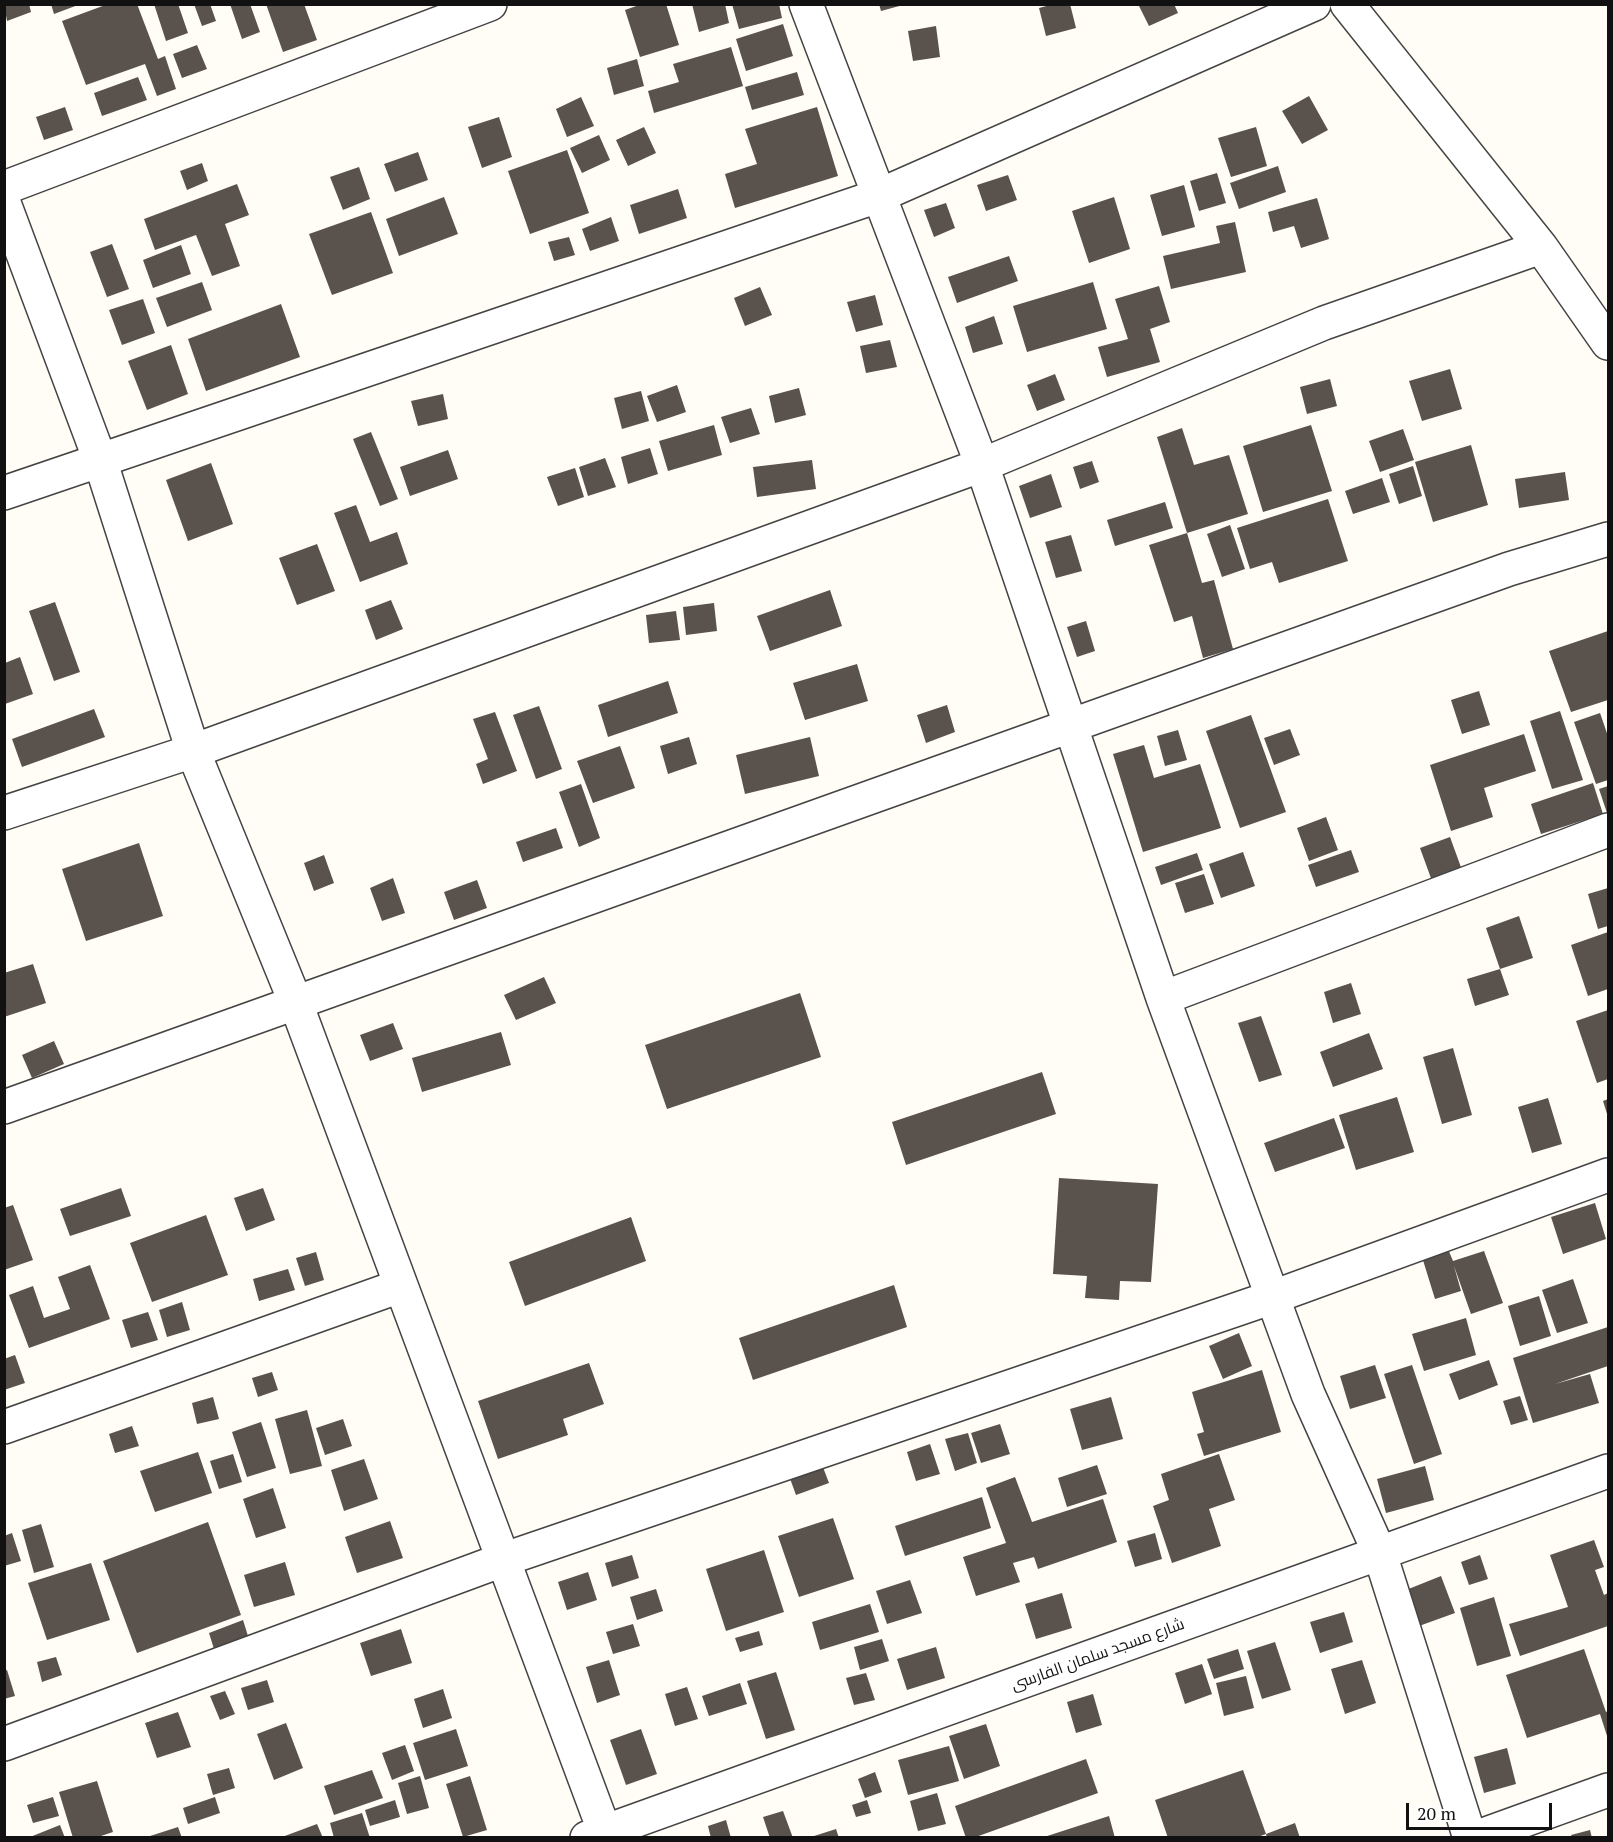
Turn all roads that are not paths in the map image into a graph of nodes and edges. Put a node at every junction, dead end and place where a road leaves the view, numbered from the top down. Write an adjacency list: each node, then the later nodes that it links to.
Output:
1 (490, 4): 5 (street)
2 (806, 4): 6 (street)
3 (1314, 4): 6 (street)
4 (1347, 4): 8 (street)
5 (4, 188)
6 (878, 196): 10 (street); 11 (street)
7 (4, 203): 10 (street)
8 (1541, 247): 9 (street); 11 (street)
9 (1608, 343)
10 (100, 460): 12 (street); 15 (street)
11 (982, 465): 14 (street); 15 (street)
12 (4, 493)
13 (1608, 540): 14 (street)
14 (1069, 726): 18 (street); 19 (street)
15 (193, 751): 16 (street); 19 (street)
16 (4, 813)
17 (1608, 830): 18 (street)
18 (1163, 998): 23 (street)
19 (295, 1001): 20 (street); 22 (street)
20 (4, 1107)
21 (1608, 1175): 23 (street)
22 (400, 1286): 24 (street); 27 (street)
23 (1273, 1297): 26 (street); 27 (street)
24 (4, 1427)
25 (1608, 1471): 26 (street, شارع مسجد سلمان الفارسى)
26 (1380, 1554): 30 (street, شارع مسجد سلمان الفارسى); 31 (street)
27 (505, 1559): 28 (street); 30 (street)
28 (4, 1744)
29 (1608, 1790): 32 (street)
30 (600, 1835)
31 (1470, 1838)
32 (1475, 1838)

